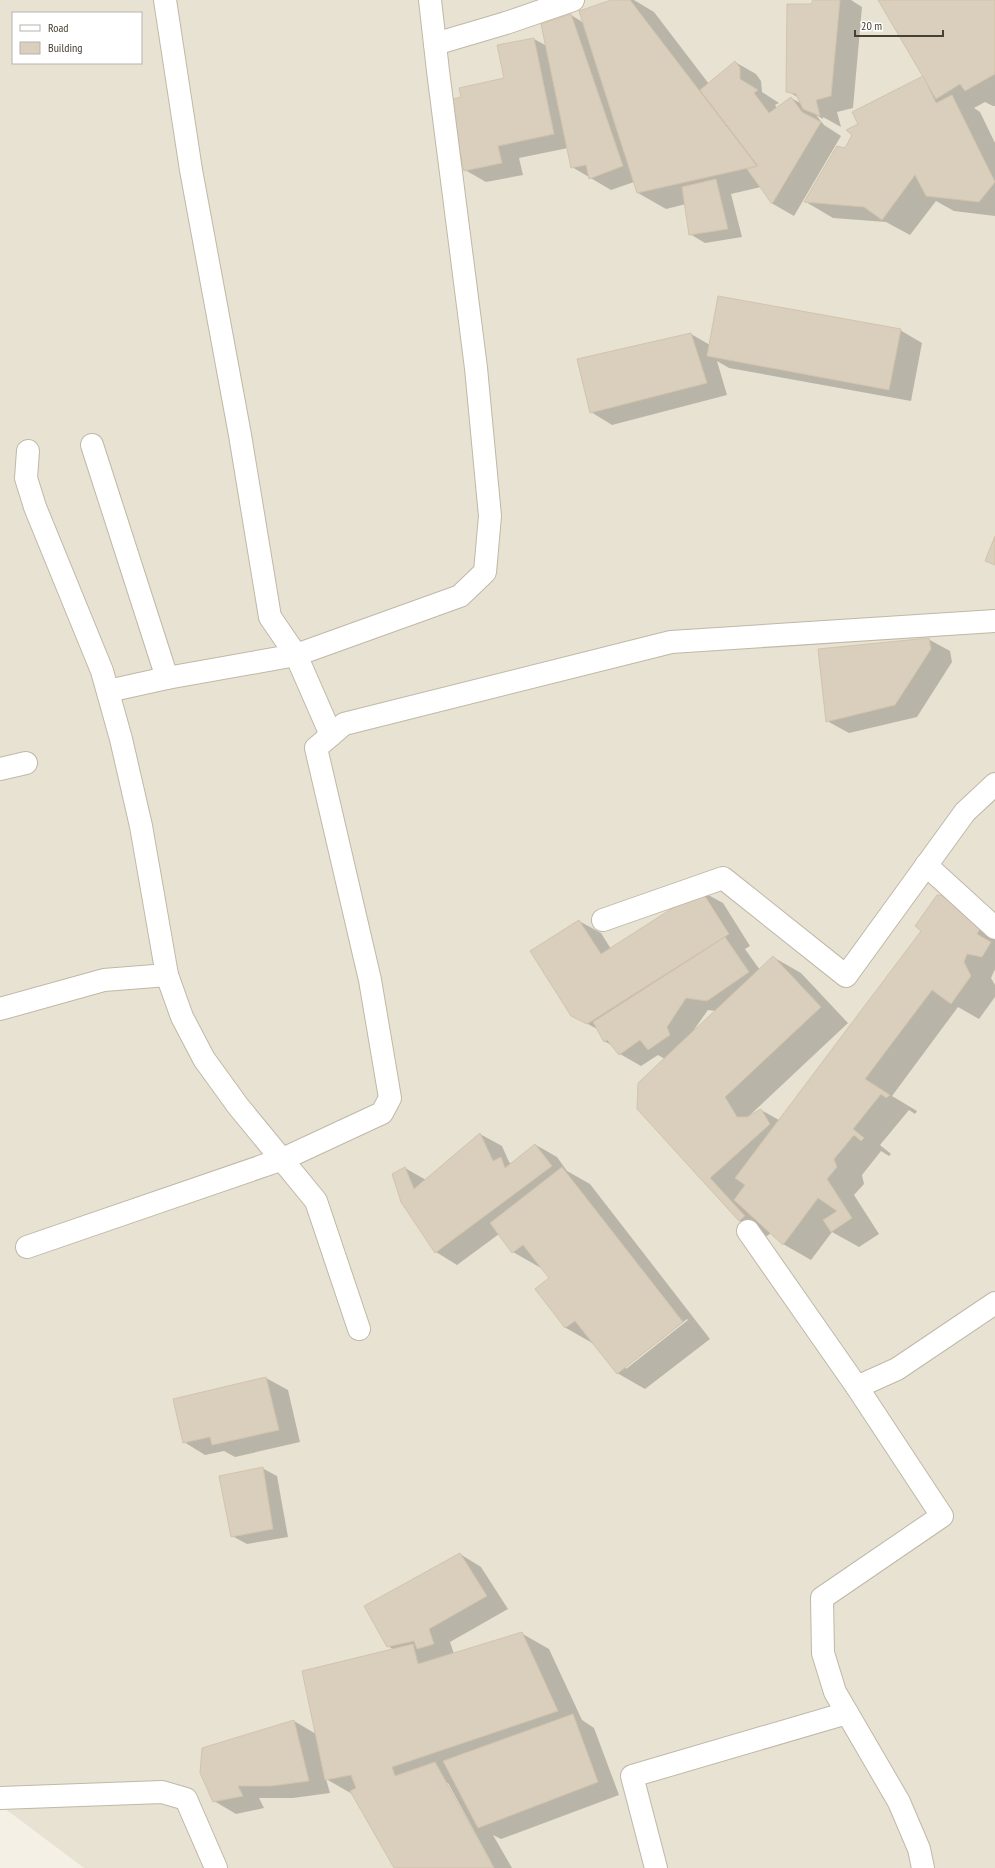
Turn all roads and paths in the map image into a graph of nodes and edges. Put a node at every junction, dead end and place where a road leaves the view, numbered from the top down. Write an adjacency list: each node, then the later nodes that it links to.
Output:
1 (165, 0): 8 (street)
2 (430, 0): 4 (street)
3 (573, 0): 4 (street)
4 (435, 44): 8 (street)
5 (92, 445): 9 (street)
6 (28, 451): 10 (street)
7 (995, 621): 11 (street)
8 (296, 655): 9 (street); 11 (street)
9 (167, 678): 10 (street)
10 (108, 691): 18 (street)
11 (331, 735): 20 (street)
12 (26, 763): 13 (street)
13 (0, 769)
14 (995, 784): 15 (street)
15 (926, 865): 16 (street); 17 (street)
16 (603, 920)
17 (995, 928)
18 (167, 975): 19 (street); 20 (street)
19 (0, 1009)
20 (283, 1159): 22 (street); 24 (street)
21 (748, 1232): 25 (street)
22 (26, 1247)
23 (995, 1303): 25 (street)
24 (360, 1329)
25 (857, 1387): 26 (street)
26 (848, 1713): 29 (street); 30 (street)
27 (0, 1798): 28 (street)
28 (216, 1868)
29 (656, 1868)
30 (923, 1868)

